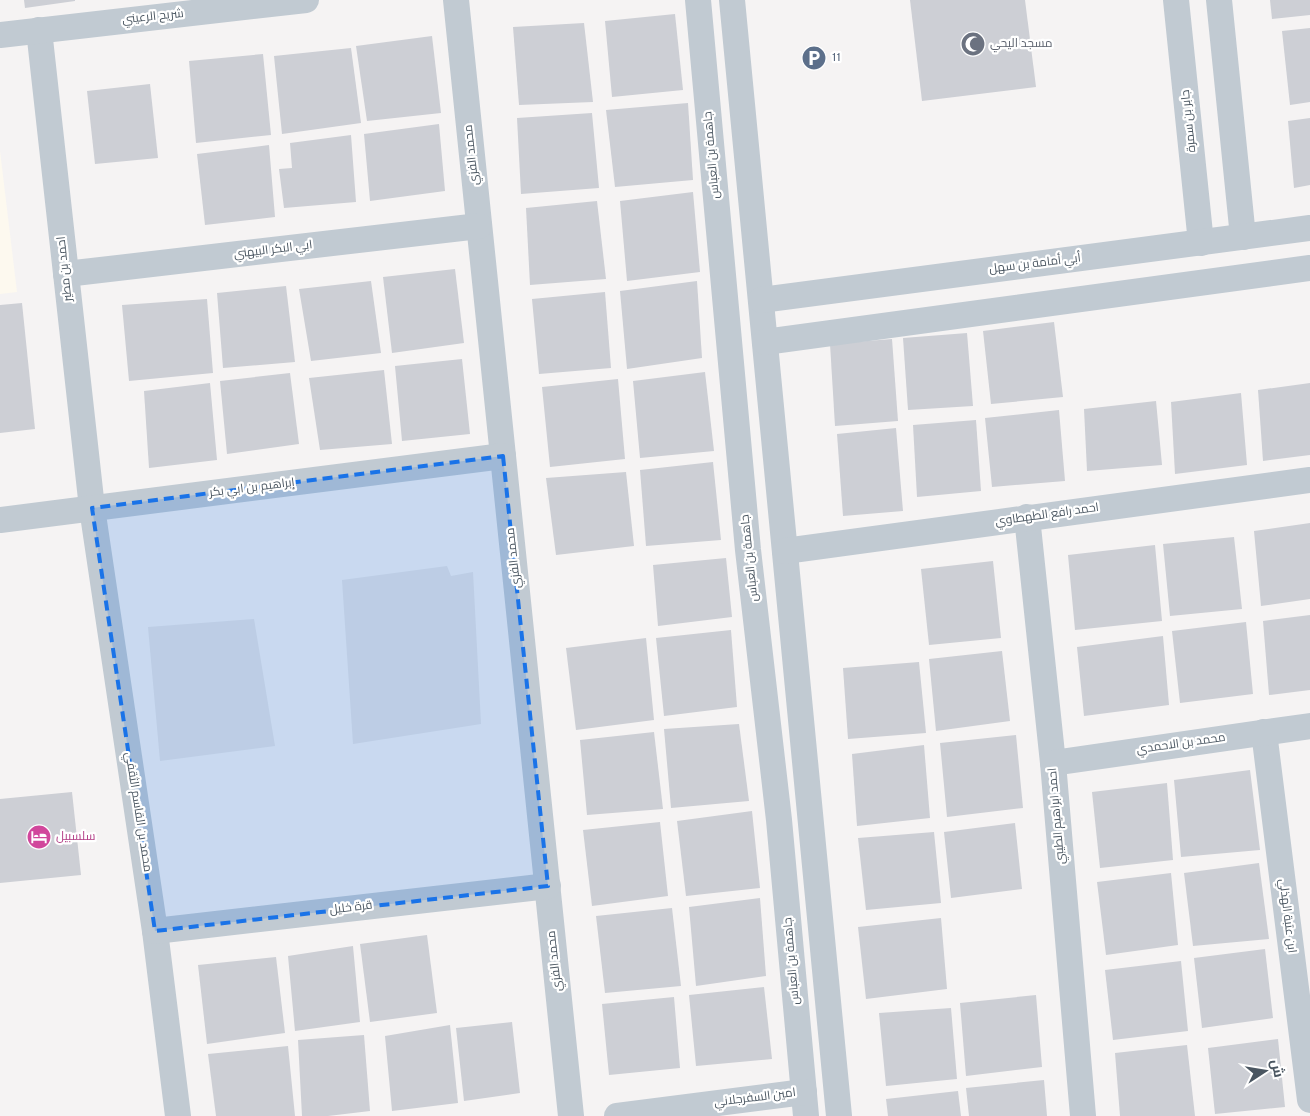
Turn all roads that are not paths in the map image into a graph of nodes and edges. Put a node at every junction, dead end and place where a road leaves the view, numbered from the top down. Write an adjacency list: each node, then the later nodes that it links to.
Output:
1 (306, 0): 7 (street, شريح الرعيني)
2 (456, 0): 9 (street, محمد الفزي)
3 (698, 0): 30 (street, جاهمة بن العباس)
4 (732, 0): 15 (street)
5 (1176, 0): 12 (street, جابر بن سمرة)
6 (1220, 0): 11 (street)
7 (39, 30): 8 (street, شريح الرعيني); 14 (street, احمد بن مطير)
8 (0, 35)
9 (479, 226): 14 (street, ابي البكر البيهني); 17 (street, محمد الفزي)
10 (1310, 228): 11 (street, أبي أمامة بن سهل)
11 (1243, 237): 12 (street, أبي أمامة بن سهل)
12 (1201, 243): 15 (street, أبي أمامة بن سهل)
13 (1310, 268): 16 (street)
14 (66, 274): 19 (street, احمد بن مطير)
15 (761, 300): 16 (street)
16 (765, 342): 22 (street)
17 (503, 456): 19 (street, إبراهيم بن ابي بكر); 26 (street, محمد الفزي)
18 (1310, 480): 20 (street, احمد رافع الطهطاوي)
19 (92, 508): 21 (street, إبراهيم بن ابي بكر); 27 (street, محمد بن القاسم الثقفي)
20 (1027, 517): 22 (street, احمد رافع الطهطاوي); 25 (street, احمد ابراهيم الطيبي)
21 (0, 520)
22 (785, 551): 34 (street)
23 (1310, 726): 24 (street, محمد بن الاحمدي)
24 (1264, 732): 25 (street, محمد بن الاحمدي); 28 (street, ابن عتبة الهذلي)
25 (1053, 763): 35 (street, احمد ابراهيم الطيبي)
26 (548, 886): 27 (street, قرة خليل); 32 (street, محمد الفزي)
27 (155, 931): 31 (street, محمد بن القاسم الثقفي)
28 (1304, 1006): 29 (street, ابن عتبة الهذلي)
29 (1310, 1100)
30 (805, 1104): 33 (street, امين السفرجلاني)
31 (178, 1116)
32 (571, 1116)
33 (617, 1116)
34 (839, 1116)
35 (1083, 1116)

